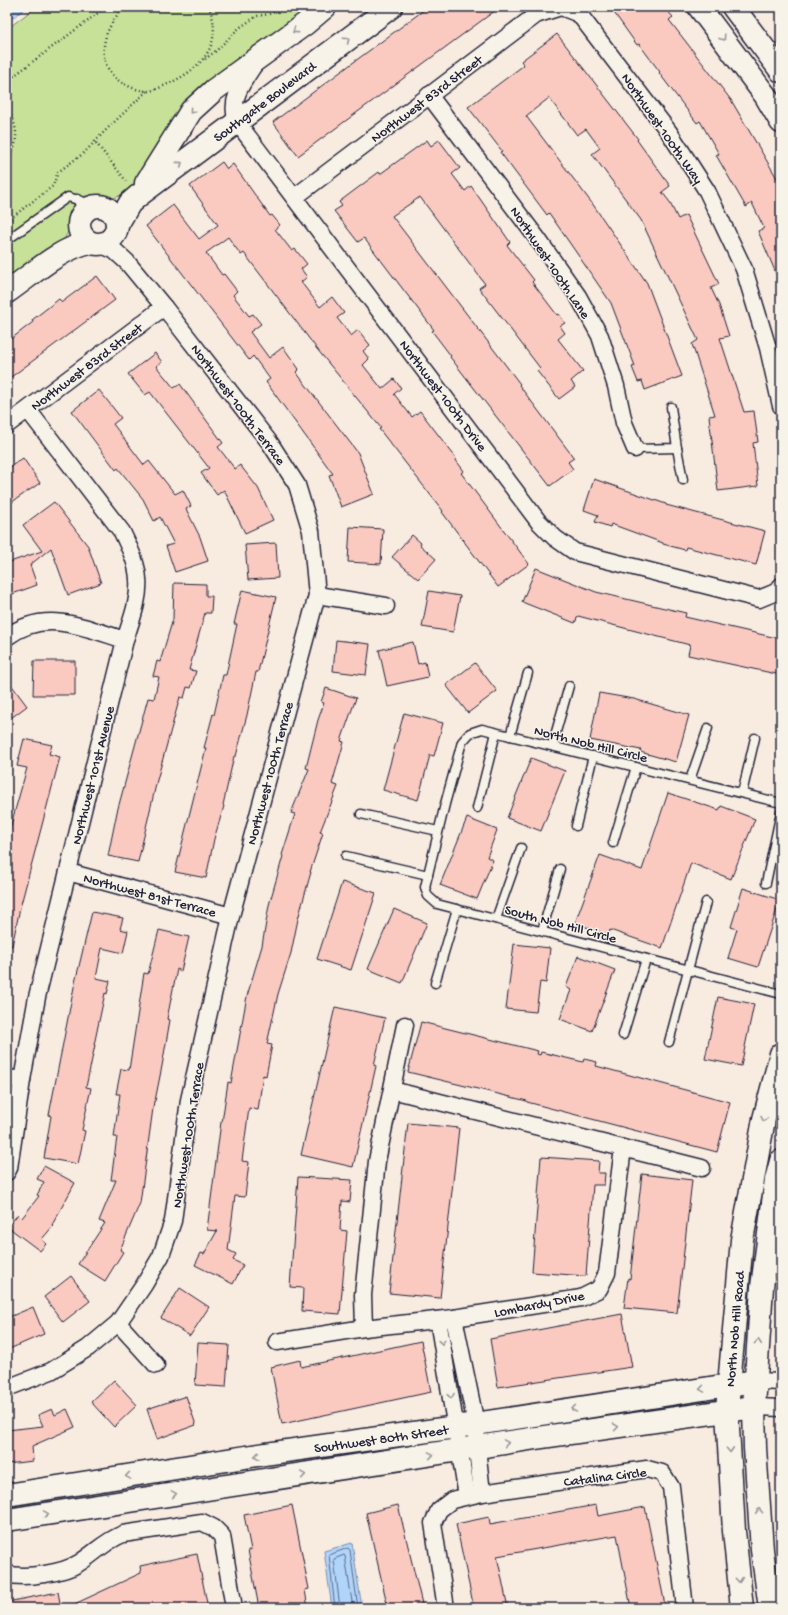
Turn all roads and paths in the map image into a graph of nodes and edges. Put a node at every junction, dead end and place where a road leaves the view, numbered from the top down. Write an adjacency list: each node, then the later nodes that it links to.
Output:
1 (106, 7): 13 (path)
2 (125, 7): 14 (path)
3 (210, 7): 11 (path)
4 (287, 7): 11 (path)
5 (325, 7): 10 (street, Southgate Boulevard, one-way to 10)
6 (391, 7): 17 (street, Southgate Boulevard, one-way to 6)
7 (561, 7): 15 (street, Northwest 83rd Street); 27 (street, Northwest 100th Way)
8 (700, 7): 18 (street, one-way to 18)
9 (733, 7): 12 (street)
10 (258, 58): 17 (street); 22 (street, Southgate Boulevard, one-way to 22)
11 (203, 60): 14 (path)
12 (781, 71)
13 (7, 81)
14 (147, 91): 19 (path)
15 (429, 95): 21 (street, Northwest 83rd Street); 32 (street, Northwest 100th Lane)
16 (7, 109): 20 (path)
17 (237, 122): 21 (street, Northwest 100th Drive); 22 (street, Southgate Boulevard, one-way to 17)
18 (781, 122)
19 (96, 142): 22 (path); 23 (path)
20 (7, 165)
21 (295, 197): 34 (street, Northwest 100th Drive)
22 (105, 215): 24 (lane); 25 (street, Southgate Boulevard); 26 (street, Northwest 100th Terrace)
23 (7, 221)
24 (7, 240)
25 (7, 292)
26 (164, 307): 29 (street, Northwest 83rd Street); 35 (street, Northwest 100th Terrace)
27 (781, 406)
28 (672, 407): 31 (lane)
29 (28, 410): 30 (street, Northwest 83rd Street); 38 (street, Northwest 101st Avenue)
30 (7, 425)
31 (677, 448): 32 (lane); 33 (lane)
32 (635, 449)
33 (683, 480)
34 (778, 589)
35 (317, 595): 36 (street); 66 (street, Northwest 100th Terrace)
36 (386, 606)
37 (7, 637): 38 (street)
38 (125, 640): 61 (street, Northwest 101st Avenue)
39 (528, 673): 43 (lane)
40 (569, 686): 45 (lane)
41 (708, 728): 48 (lane)
42 (496, 733): 43 (lane, North Nob Hill Circle); 51 (lane, North Nob Hill Circle); 52 (lane)
43 (510, 736): 45 (lane, North Nob Hill Circle)
44 (755, 738): 49 (lane)
45 (552, 746): 46 (lane, North Nob Hill Circle)
46 (593, 756): 47 (lane, North Nob Hill Circle); 55 (lane)
47 (636, 767): 48 (lane, North Nob Hill Circle); 57 (lane)
48 (690, 780): 49 (lane, North Nob Hill Circle)
49 (742, 793): 50 (lane, North Nob Hill Circle)
50 (781, 802)
51 (445, 804): 56 (lane, South Nob Hill Circle)
52 (477, 808)
53 (781, 812): 63 (lane)
54 (360, 814): 56 (lane)
55 (576, 826)
56 (438, 831): 62 (lane, South Nob Hill Circle)
57 (613, 843)
58 (521, 848): 67 (lane)
59 (346, 856): 62 (lane)
60 (560, 869): 68 (lane)
61 (68, 872): 66 (street, Northwest 81st Terrace); 77 (street, Northwest 101st Avenue)
62 (428, 875): 65 (lane, South Nob Hill Circle)
63 (766, 883)
64 (706, 902): 70 (lane)
65 (457, 909): 67 (lane, South Nob Hill Circle); 71 (lane)
66 (231, 916): 84 (street, Northwest 100th Terrace)
67 (496, 919): 68 (lane, South Nob Hill Circle)
68 (542, 931): 69 (lane, South Nob Hill Circle)
69 (646, 959): 70 (lane, South Nob Hill Circle); 74 (lane)
70 (688, 970): 72 (lane, South Nob Hill Circle); 75 (lane)
71 (435, 984)
72 (781, 994)
73 (405, 1025): 78 (street)
74 (624, 1035)
75 (669, 1042)
76 (781, 1054): 92 (street, North Nob Hill Road, one-way to 92)
77 (15, 1079): 82 (street, Northwest 101st Avenue)
78 (392, 1090): 79 (street); 85 (street)
79 (623, 1148): 81 (street); 83 (street, Lombardy Drive)
80 (781, 1161): 90 (street, North Nob Hill Road, one-way to 80)
81 (702, 1168)
82 (7, 1172)
83 (446, 1319): 85 (street, Lombardy Drive); 87 (street); 88 (street, one-way to 88)
84 (118, 1324): 89 (street); 93 (street, Northwest 100th Terrace)
85 (364, 1328): 86 (street, Lombardy Drive)
86 (277, 1342)
87 (462, 1361): 88 (street); 97 (street)
88 (446, 1364): 97 (street, one-way to 97)
89 (156, 1365)
90 (755, 1381): 91 (street); 92 (street, Southwest 80th Street); 94 (street, North Nob Hill Road)
91 (781, 1382)
92 (729, 1385): 96 (street, North Nob Hill Road); 97 (street, Southwest 80th Street, one-way to 97)
93 (7, 1388)
94 (754, 1407): 95 (street); 96 (street, Southwest 80th Street); 107 (street, North Nob Hill Road, one-way to 94)
95 (781, 1408)
96 (727, 1411): 98 (street, Southwest 80th Street, one-way to 96); 106 (street, North Nob Hill Road, one-way to 106)
97 (466, 1426): 98 (street); 100 (street, Southwest 80th Street, one-way to 100)
98 (468, 1449): 99 (street); 101 (street, Southwest 80th Street, one-way to 98)
99 (475, 1494): 104 (street, Catalina Circle); 105 (street, Catalina Circle)
100 (7, 1495)
101 (7, 1520)
102 (7, 1574): 103 (street)
103 (234, 1608)
104 (446, 1608)
105 (685, 1608)
106 (742, 1608)
107 (770, 1608)

